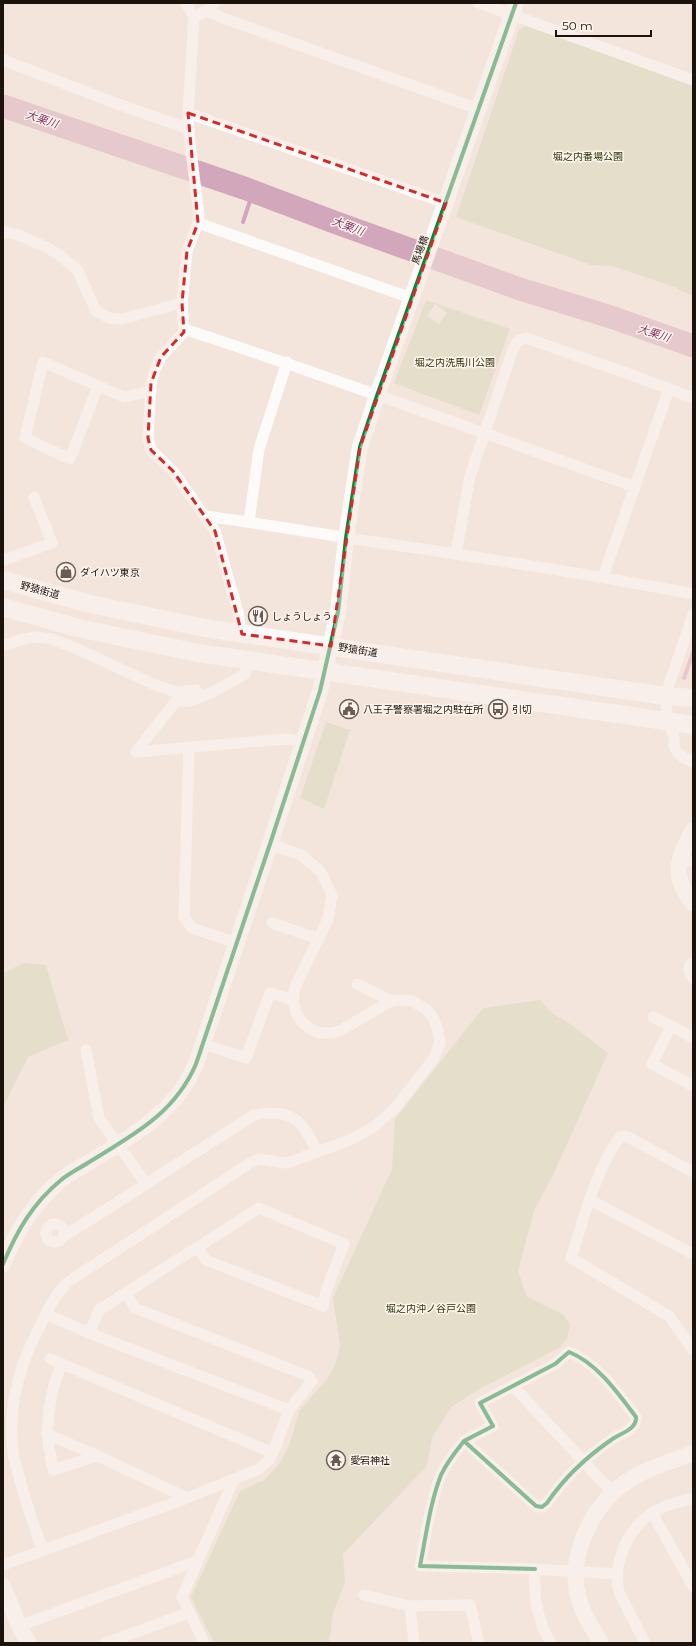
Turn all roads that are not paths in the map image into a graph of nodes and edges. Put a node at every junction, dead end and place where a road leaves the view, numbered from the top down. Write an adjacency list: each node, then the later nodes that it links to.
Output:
1 (186, 3): 6 (street)
2 (216, 3): 5 (street)
3 (479, 3): 4 (street)
4 (514, 9): 8 (street); 9 (street, 馬場橋)
5 (206, 11): 6 (street); 9 (street)
6 (194, 17): 10 (street)
7 (3, 60): 11 (street)
8 (693, 80)
9 (478, 109): 12 (street, 馬場橋)
10 (188, 113): 11 (street); 12 (street)
11 (189, 132): 13 (street)
12 (446, 203): 15 (street, 馬場橋)
13 (198, 223): 15 (street); 16 (street)
14 (3, 232): 16 (street)
15 (413, 293): 22 (street, 馬場橋)
16 (182, 303): 17 (street)
17 (184, 329): 18 (street); 21 (street)
18 (287, 362): 22 (street); 28 (street)
19 (98, 386): 19 (street); 21 (street)
20 (670, 389): 23 (street); 24 (street); 25 (street)
21 (151, 391): 27 (street)
22 (377, 396): 24 (street); 29 (street, 馬場橋)
23 (693, 398)
24 (484, 434): 25 (street); 30 (street)
25 (635, 487): 32 (street)
26 (34, 497): 31 (street)
27 (205, 516): 28 (street); 38 (street)
28 (249, 522): 29 (street)
29 (346, 538): 30 (street); 40 (street, 馬場橋)
30 (456, 554): 32 (street)
31 (3, 560)
32 (603, 577): 34 (street)
33 (3, 580): 38 (main road, 野猿街道)
34 (693, 594)
35 (3, 607): 37 (main road)
36 (693, 615): 45 (street)
37 (78, 628): 41 (street); 42 (main road)
38 (242, 634): 40 (main road, 野猿街道)
39 (3, 646): 41 (street)
40 (331, 646): 43 (street, 馬場橋); 45 (main road, 野猿街道)
41 (73, 647): 44 (street)
42 (249, 661): 43 (main road); 50 (street)
43 (325, 672): 47 (main road); 49 (street, 馬場橋)
44 (196, 690)
45 (665, 696): 46 (main road, 野猿街道); 47 (street)
46 (693, 697)
47 (668, 721): 48 (main road); 51 (street)
48 (693, 725)
49 (304, 741): 50 (street); 53 (street, 馬場橋)
50 (189, 747): 58 (street)
51 (693, 762)
52 (693, 830): 54 (street)
53 (270, 844): 57 (street); 58 (street, 馬場橋)
54 (686, 860): 55 (street)
55 (693, 903)
56 (272, 923): 57 (street)
57 (319, 938): 62 (street)
58 (237, 943): 67 (street, 馬場橋)
59 (693, 963): 60 (street)
60 (693, 978)
61 (357, 984): 63 (street)
62 (293, 1000): 63 (street); 67 (street)
63 (391, 1001): 71 (street)
64 (653, 1017): 65 (street)
65 (671, 1026): 66 (street); 69 (street)
66 (693, 1038)
67 (203, 1044): 70 (street, 馬場橋)
68 (86, 1050): 70 (street)
69 (693, 1086)
70 (117, 1145): 73 (street); 78 (street, 馬場橋)
71 (317, 1152): 73 (street); 80 (street)
72 (693, 1172): 74 (street)
73 (146, 1184): 75 (street)
74 (590, 1200): 77 (street); 82 (street)
75 (64, 1237)
76 (198, 1248): 76 (street); 79 (street)
77 (693, 1254)
78 (3, 1264)
79 (126, 1293): 81 (street); 86 (street)
80 (46, 1314): 81 (street); 98 (street)
81 (89, 1333): 86 (street)
82 (693, 1350)
83 (50, 1359): 84 (street)
84 (62, 1364): 87 (street); 89 (street)
85 (513, 1386): 88 (street); 92 (street); 92 (street)
86 (289, 1410): 89 (street)
87 (47, 1434): 91 (street); 91 (street)
88 (464, 1441): 92 (street); 101 (street)
89 (273, 1453): 93 (street)
90 (693, 1453): 94 (street)
91 (98, 1456): 95 (street)
92 (583, 1461): 94 (street)
93 (234, 1480): 95 (street); 99 (street)
94 (613, 1493): 102 (street)
95 (187, 1498): 98 (street)
96 (693, 1498): 97 (street)
97 (652, 1513): 103 (street); 105 (street)
98 (42, 1551): 100 (street)
99 (197, 1561): 108 (street); 109 (street)
100 (3, 1565)
101 (535, 1569): 102 (street); 115 (street)
102 (575, 1570): 103 (street); 116 (street)
103 (617, 1574): 117 (street)
104 (3, 1586): 109 (street)
105 (693, 1586)
106 (364, 1595): 107 (street)
107 (410, 1606): 113 (street); 114 (street)
108 (188, 1613): 111 (street); 112 (street)
109 (18, 1626): 110 (street)
110 (29, 1643)
111 (106, 1643)
112 (204, 1643)
113 (414, 1643)
114 (479, 1643)
115 (551, 1643)
116 (601, 1643)
117 (645, 1643)

